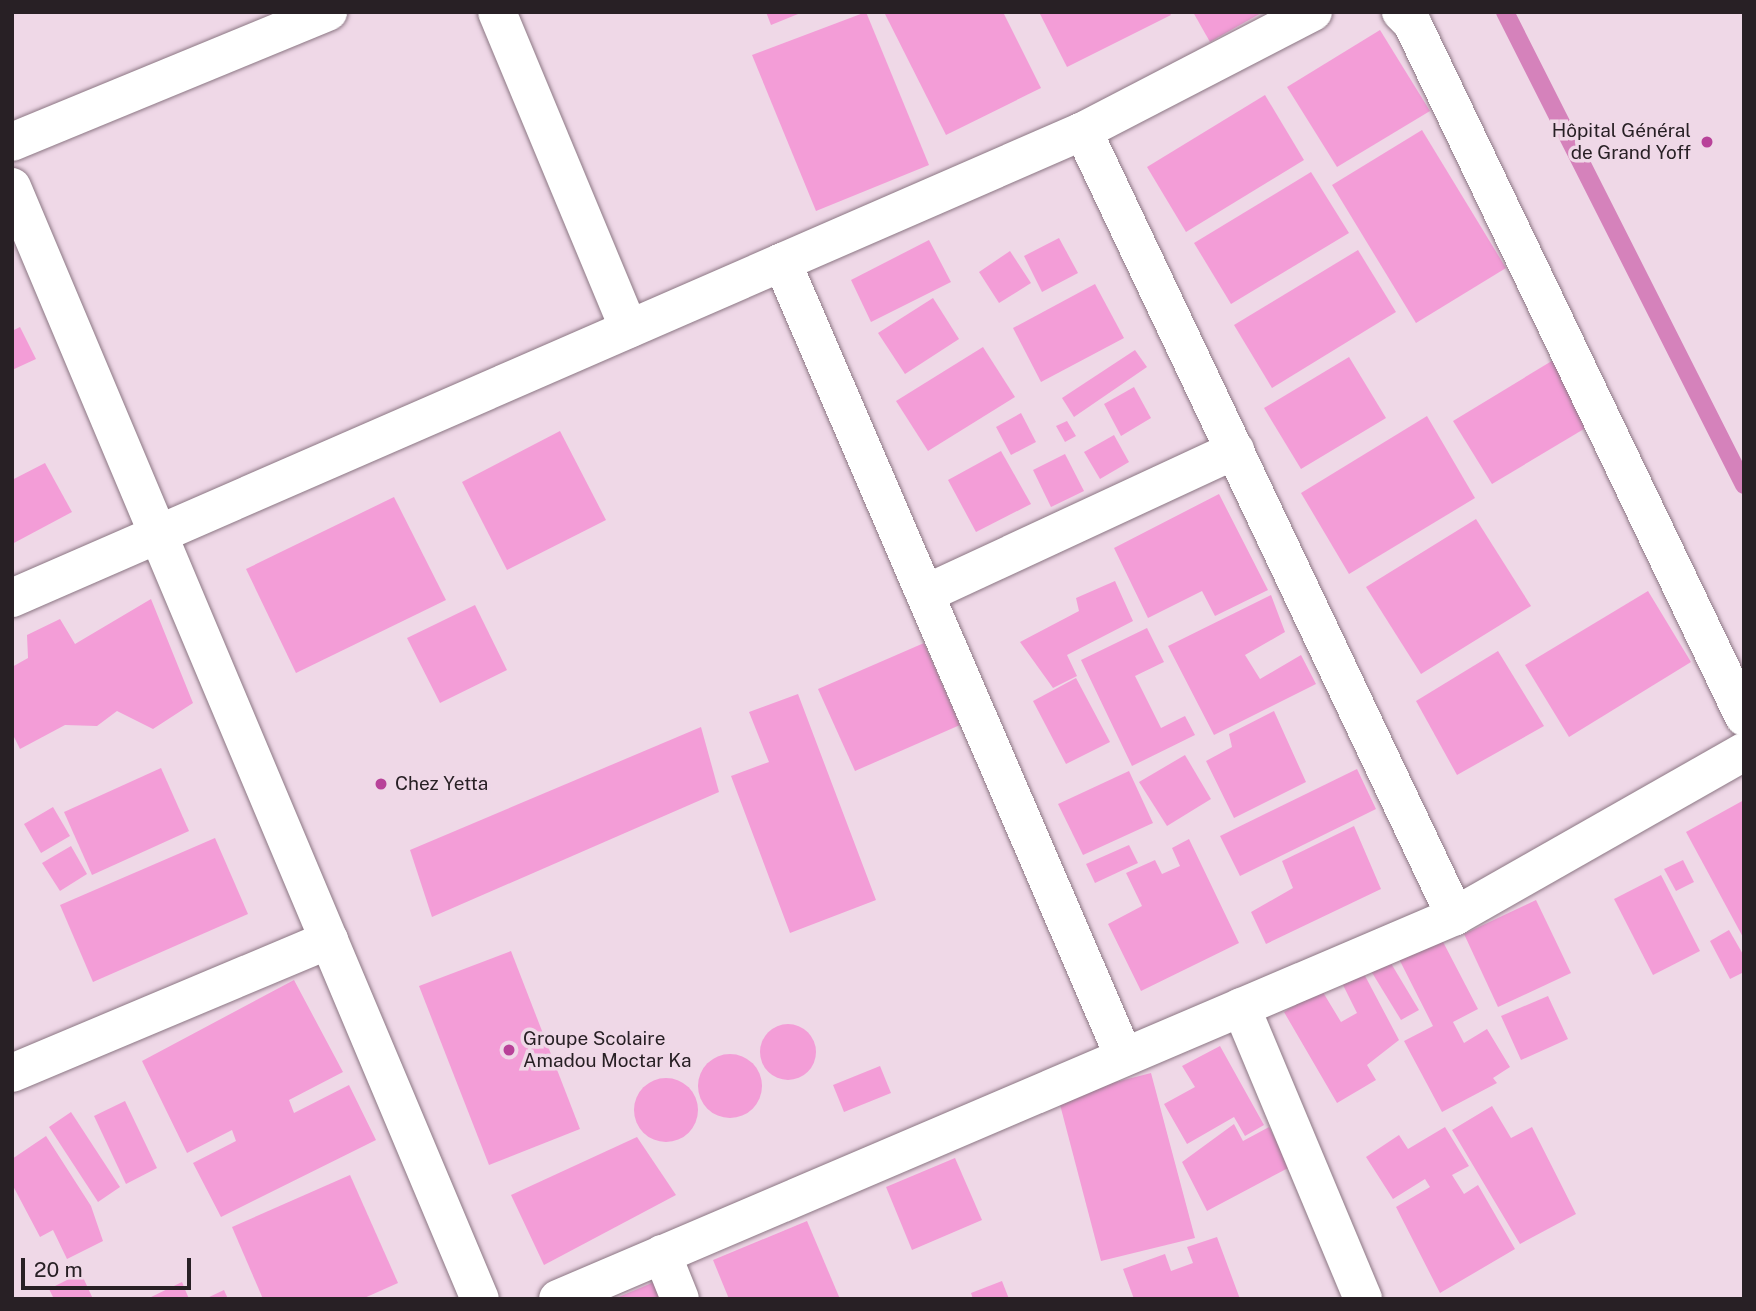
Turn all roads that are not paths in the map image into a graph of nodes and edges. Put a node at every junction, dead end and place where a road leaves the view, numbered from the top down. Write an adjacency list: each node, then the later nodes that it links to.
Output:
1 (328, 12): 6 (street)
2 (497, 12): 9 (street)
3 (1313, 12): 5 (street)
4 (1401, 12): 14 (street)
5 (1083, 131): 8 (street); 10 (street)
6 (12, 142)
7 (12, 187): 11 (street)
8 (782, 262): 9 (street); 12 (street)
9 (629, 329): 11 (street)
10 (1235, 450): 12 (street); 16 (street)
11 (159, 534): 13 (street); 17 (street)
12 (925, 594): 19 (street)
13 (12, 598)
14 (1744, 716)
15 (1744, 752): 16 (street)
16 (1455, 916): 18 (street)
17 (329, 940): 20 (street); 22 (street)
18 (1241, 1007): 19 (street); 25 (street)
19 (1124, 1057): 21 (street)
20 (12, 1073)
21 (662, 1254): 23 (street); 24 (street)
22 (480, 1299)
23 (558, 1299)
24 (680, 1299)
25 (1363, 1299)

